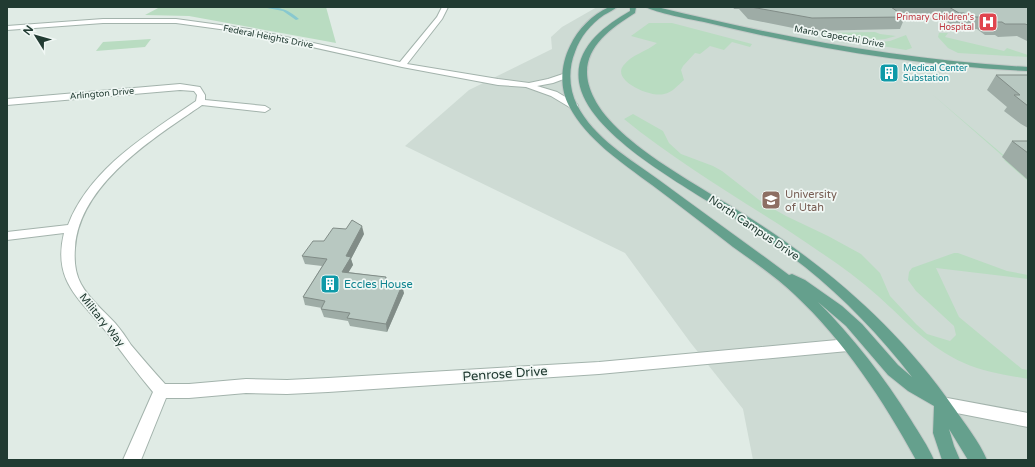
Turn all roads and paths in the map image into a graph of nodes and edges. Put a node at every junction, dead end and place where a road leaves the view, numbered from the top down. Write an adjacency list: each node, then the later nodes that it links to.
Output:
1 (445, 7): 6 (street)
2 (614, 7): 8 (main road, North Campus Drive)
3 (633, 7): 19 (main road, North Campus Drive)
4 (649, 7): 7 (main road, Mario Capecchi Drive)
5 (7, 28): 6 (street, Federal Heights Drive)
6 (402, 65): 9 (street, Federal Heights Drive)
7 (1028, 69)
8 (566, 75): 9 (street, Federal Heights Drive); 12 (main road, North Campus Drive)
9 (527, 85): 12 (street, Federal Heights Drive)
10 (7, 102): 11 (street, Arlington Drive)
11 (200, 102): 13 (street); 14 (street, Military Way)
12 (574, 106): 16 (main road, North Campus Drive)
13 (265, 109)
14 (71, 228): 15 (street); 18 (street, Military Way)
15 (7, 236)
16 (771, 268): 17 (main road, North Campus Drive); 19 (main road)
17 (848, 345): 18 (street, Penrose Drive); 22 (main road, North Campus Drive)
18 (161, 391): 21 (street)
19 (942, 404): 20 (street); 23 (main road); 24 (main road, North Campus Drive)
20 (1028, 420)
21 (132, 460)
22 (925, 460)
23 (952, 460)
24 (978, 460)

